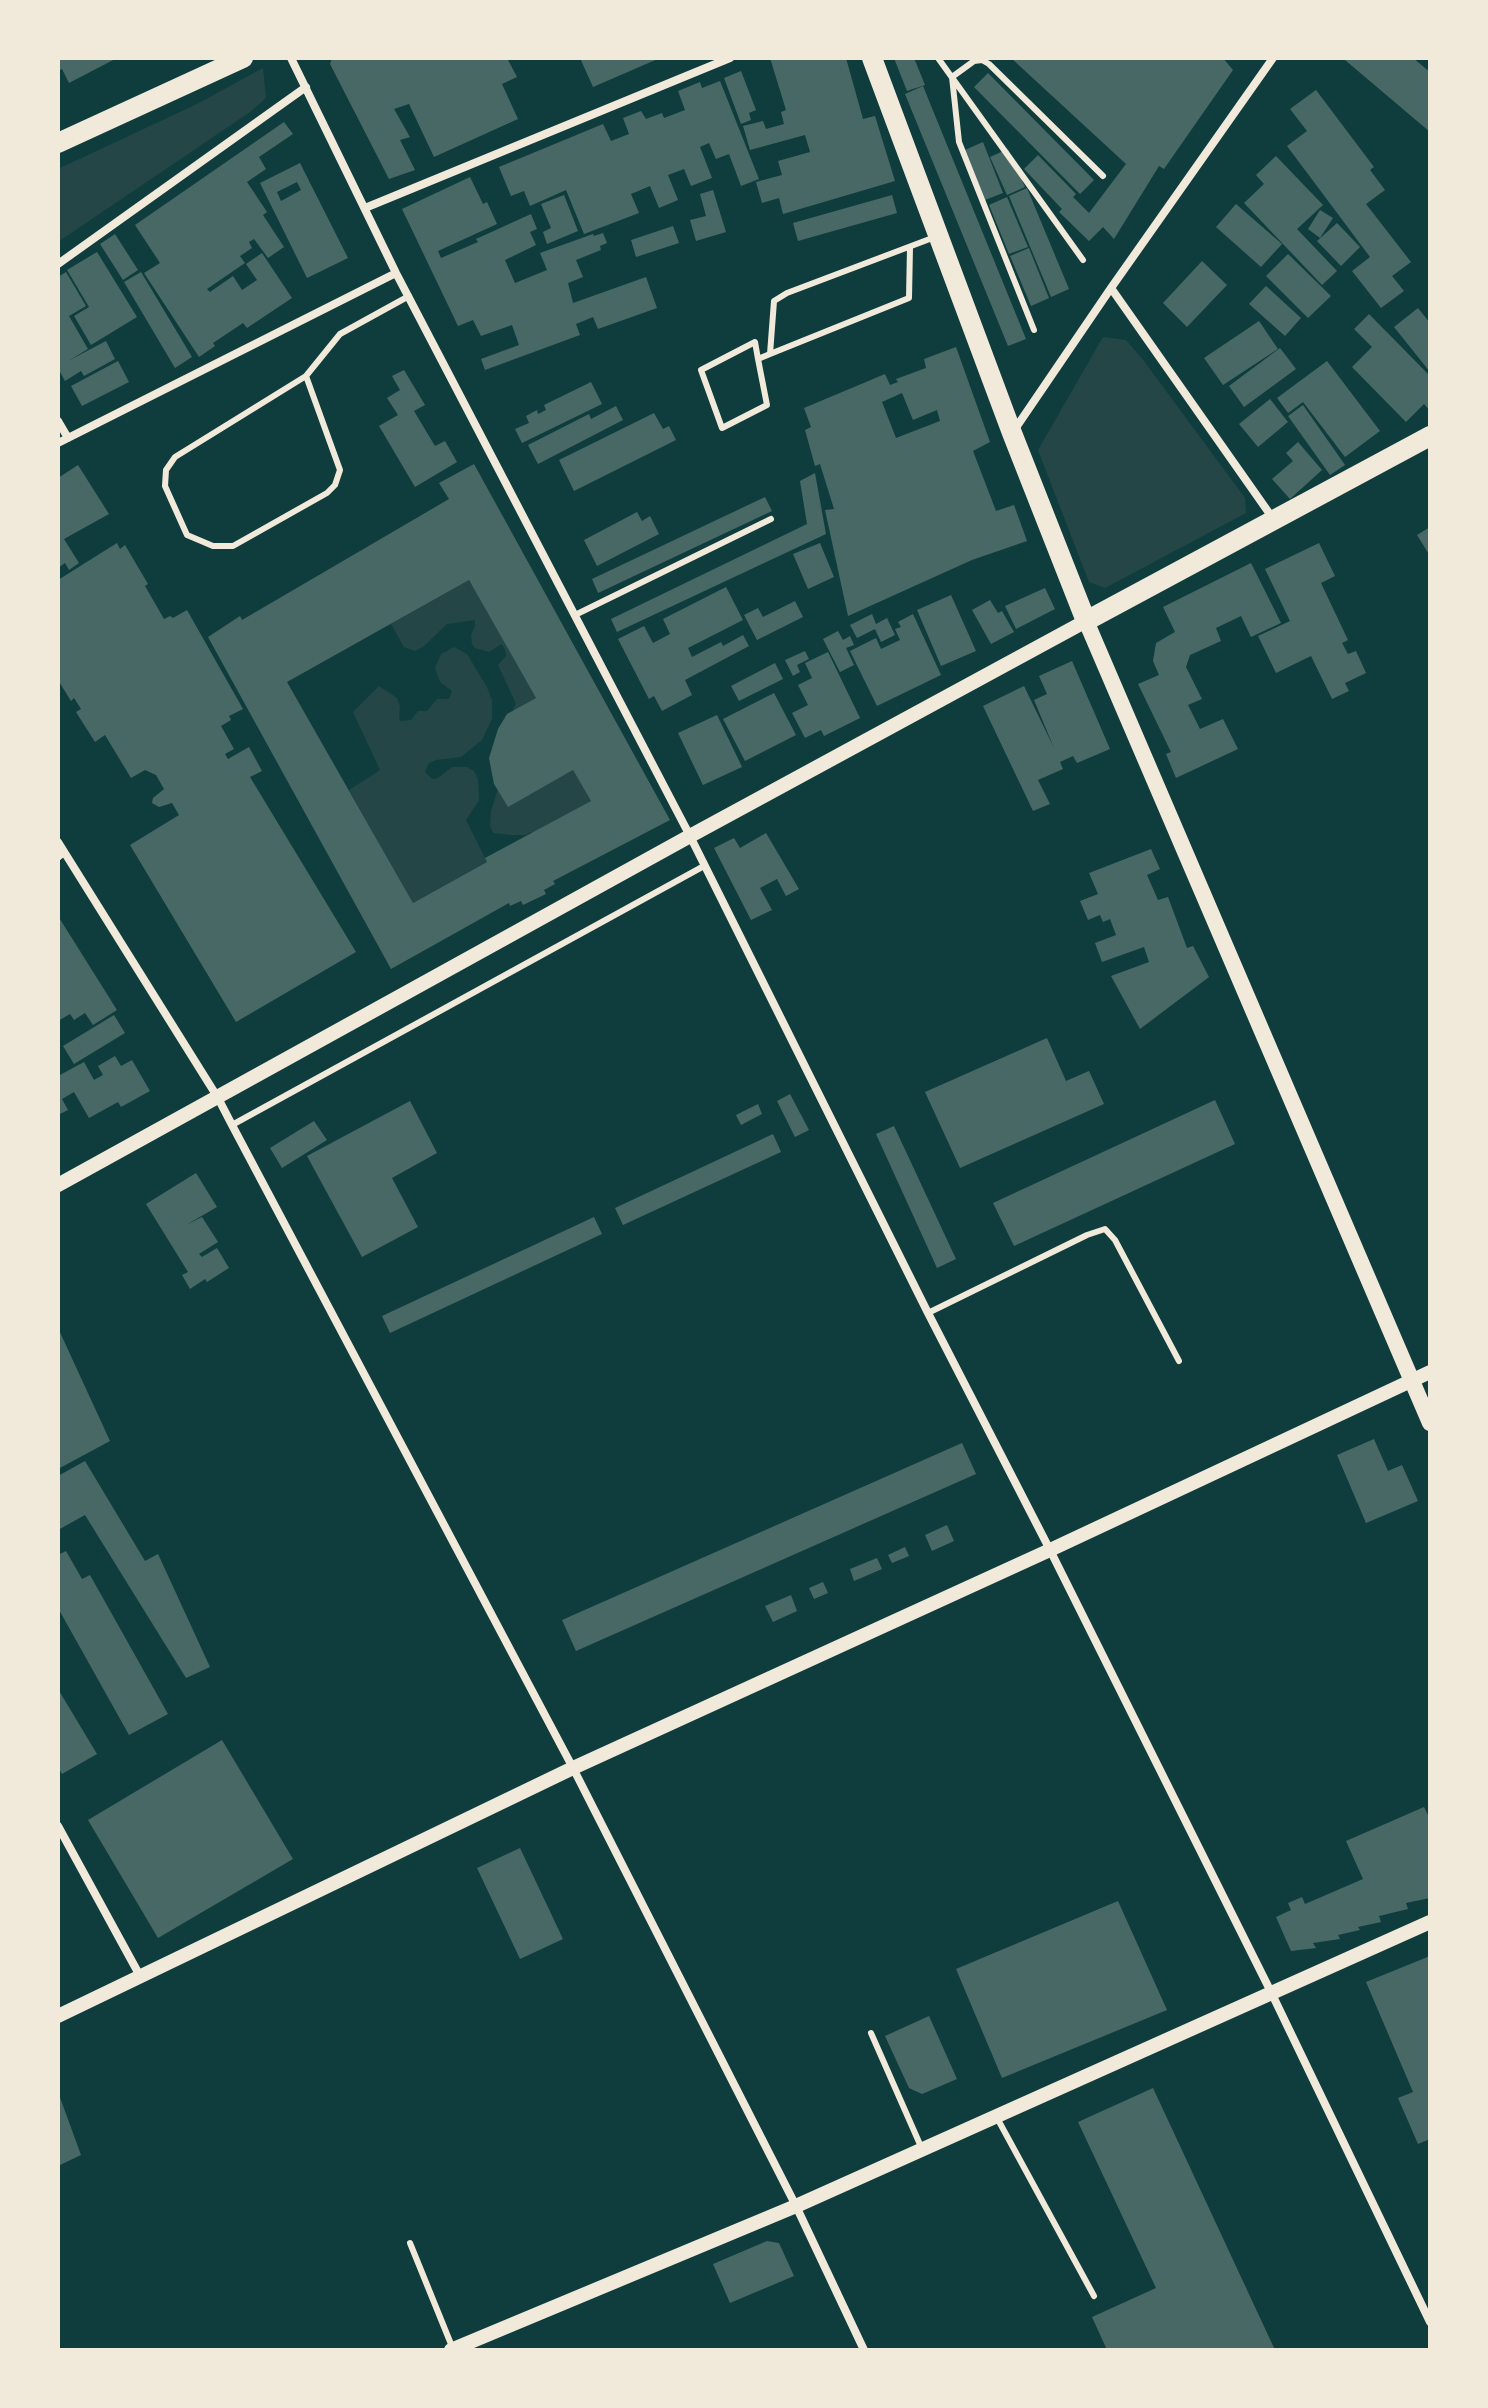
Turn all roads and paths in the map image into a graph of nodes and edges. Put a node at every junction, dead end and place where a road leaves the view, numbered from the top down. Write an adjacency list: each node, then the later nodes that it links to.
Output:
1 (243, 58): 9 (main road)
2 (291, 58): 8 (street)
3 (730, 58): 11 (street)
4 (872, 58): 12 (main road)
5 (938, 58): 7 (lane)
6 (1273, 58): 17 (street)
7 (952, 77): 10 (lane); 14 (lane); 19 (lane)
8 (306, 87): 11 (street); 15 (street)
9 (58, 143)
10 (1103, 176)
11 (365, 208): 16 (street)
12 (938, 236): 13 (lane); 24 (main road)
13 (910, 247): 20 (lane); 20 (lane)
14 (1083, 260)
15 (58, 264)
16 (396, 273): 18 (street); 26 (street)
17 (1111, 288): 24 (street); 29 (street)
18 (409, 296): 22 (lane); 30 (street)
19 (1034, 330)
20 (770, 354): 21 (lane)
21 (758, 359): 21 (lane)
22 (306, 376): 22 (lane)
23 (58, 421): 26 (street)
24 (1012, 433): 31 (main road)
25 (1430, 436): 29 (main road)
26 (68, 438): 27 (street)
27 (58, 443)
28 (771, 519): 30 (lane)
29 (1275, 521): 31 (main road)
30 (575, 615): 32 (street)
31 (1086, 621): 32 (street); 42 (main road)
32 (690, 836): 35 (street); 36 (street)
33 (58, 842): 34 (street)
34 (61, 856): 36 (street)
35 (704, 866): 37 (lane); 39 (street)
36 (218, 1098): 37 (street); 38 (street)
37 (232, 1125): 45 (street)
38 (58, 1185)
39 (928, 1313): 40 (lane); 44 (street)
40 (1179, 1361)
41 (1430, 1372): 42 (street)
42 (1412, 1381): 43 (main road); 44 (street)
43 (1430, 1423)
44 (1050, 1550): 45 (street); 49 (street)
45 (573, 1768): 48 (street); 54 (street)
46 (58, 1826): 48 (street)
47 (1430, 1922): 49 (street)
48 (140, 1976): 50 (street)
49 (1271, 1992): 52 (street); 57 (street)
50 (58, 2016)
51 (871, 2033): 53 (lane)
52 (996, 2116): 53 (street); 56 (lane)
53 (922, 2149): 54 (street)
54 (796, 2206): 58 (street); 59 (street)
55 (410, 2243): 58 (lane)
56 (1094, 2296)
57 (1429, 2316)
58 (452, 2350)
59 (864, 2350)

